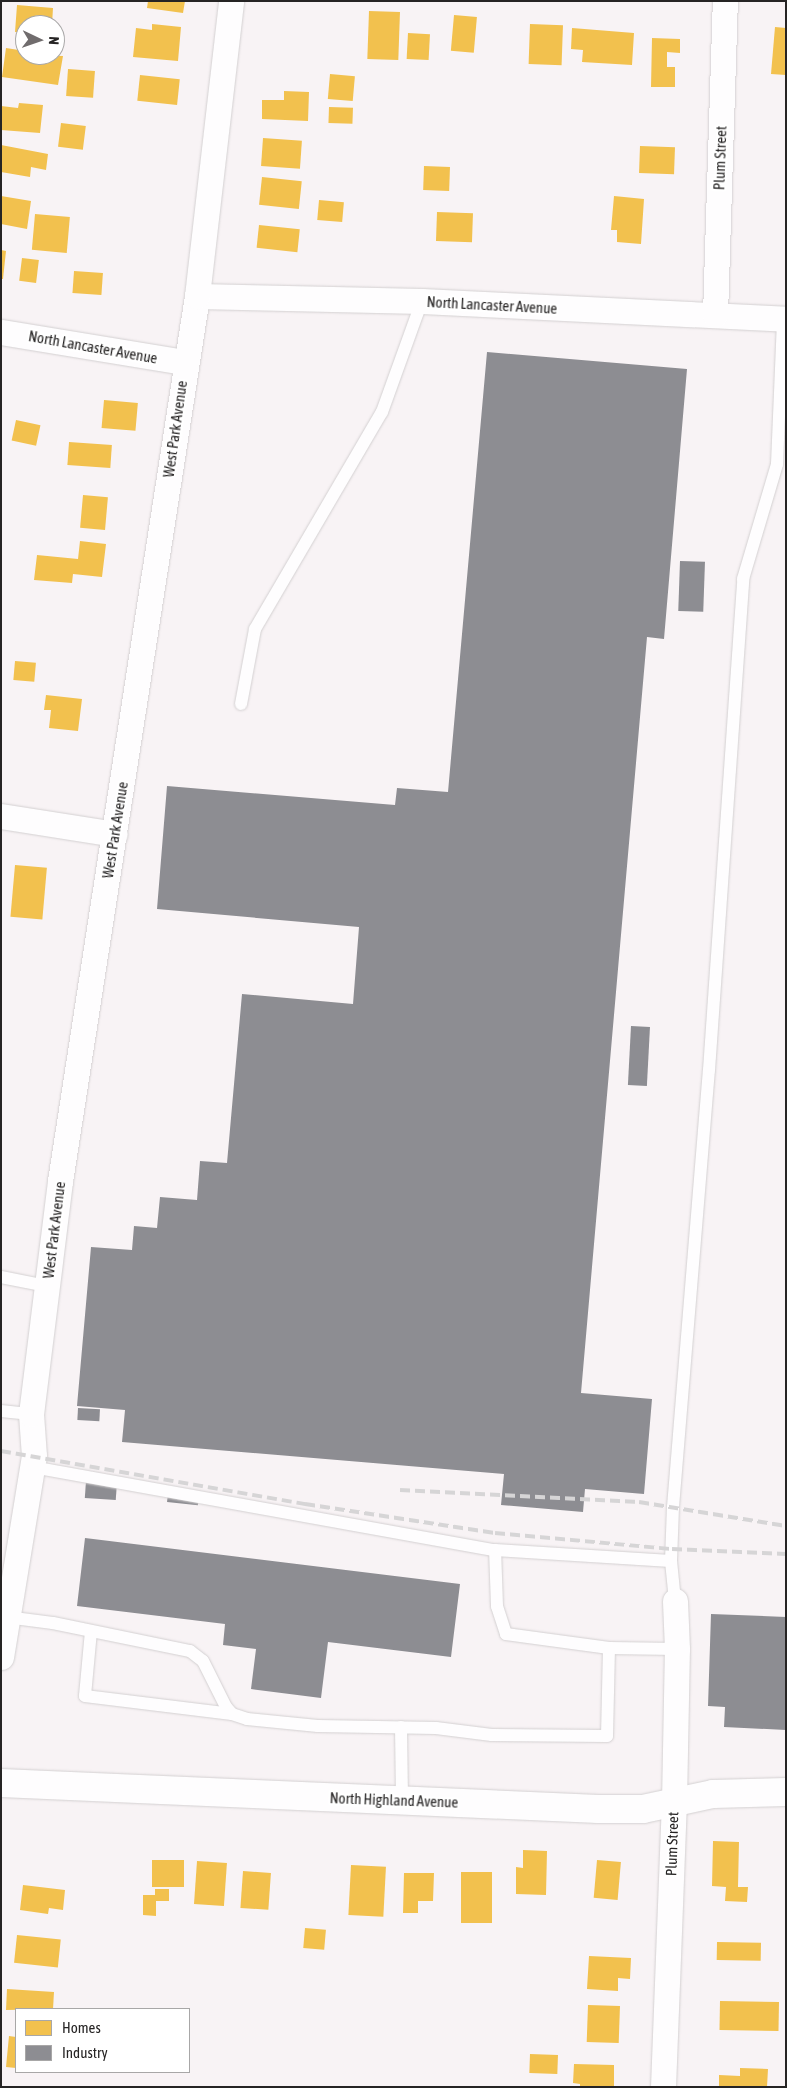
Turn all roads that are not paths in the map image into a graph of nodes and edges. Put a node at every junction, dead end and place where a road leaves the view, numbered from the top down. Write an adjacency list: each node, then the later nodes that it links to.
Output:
1 (231, 1): 3 (street, West Park Avenue)
2 (725, 1): 5 (street, Plum Street)
3 (198, 296): 4 (street, North Lancaster Avenue); 8 (street, West Park Avenue)
4 (422, 302): 5 (street, North Lancaster Avenue); 9 (lane)
5 (715, 315): 6 (street, North Lancaster Avenue)
6 (784, 319): 19 (lane)
7 (1, 332): 8 (street, North Lancaster Avenue)
8 (185, 362): 11 (street, West Park Avenue)
9 (241, 704)
10 (1, 816): 11 (street)
11 (115, 834): 14 (street, West Park Avenue)
12 (7, 1278): 13 (lane); 14 (lane)
13 (1, 1286)
14 (47, 1286): 16 (street, West Park Avenue)
15 (1, 1411): 16 (lane)
16 (31, 1414): 17 (street, West Park Avenue)
17 (32, 1467): 18 (lane); 21 (street, West Park Avenue)
18 (494, 1550): 19 (lane); 23 (lane)
19 (671, 1561): 20 (lane)
20 (675, 1601): 24 (street, Plum Street)
21 (6, 1617): 22 (lane); 25 (street, West Park Avenue)
22 (92, 1631): 26 (lane); 26 (lane)
23 (609, 1648): 24 (lane); 27 (lane)
24 (678, 1649): 31 (street, Plum Street)
25 (1, 1657)
26 (232, 1714): 27 (lane)
27 (401, 1727): 30 (lane)
28 (1, 1783): 30 (street, North Highland Avenue)
29 (786, 1792): 31 (street, North Highland Avenue)
30 (402, 1800): 31 (street, North Highland Avenue)
31 (674, 1802): 32 (street, Plum Street)
32 (663, 2087)

